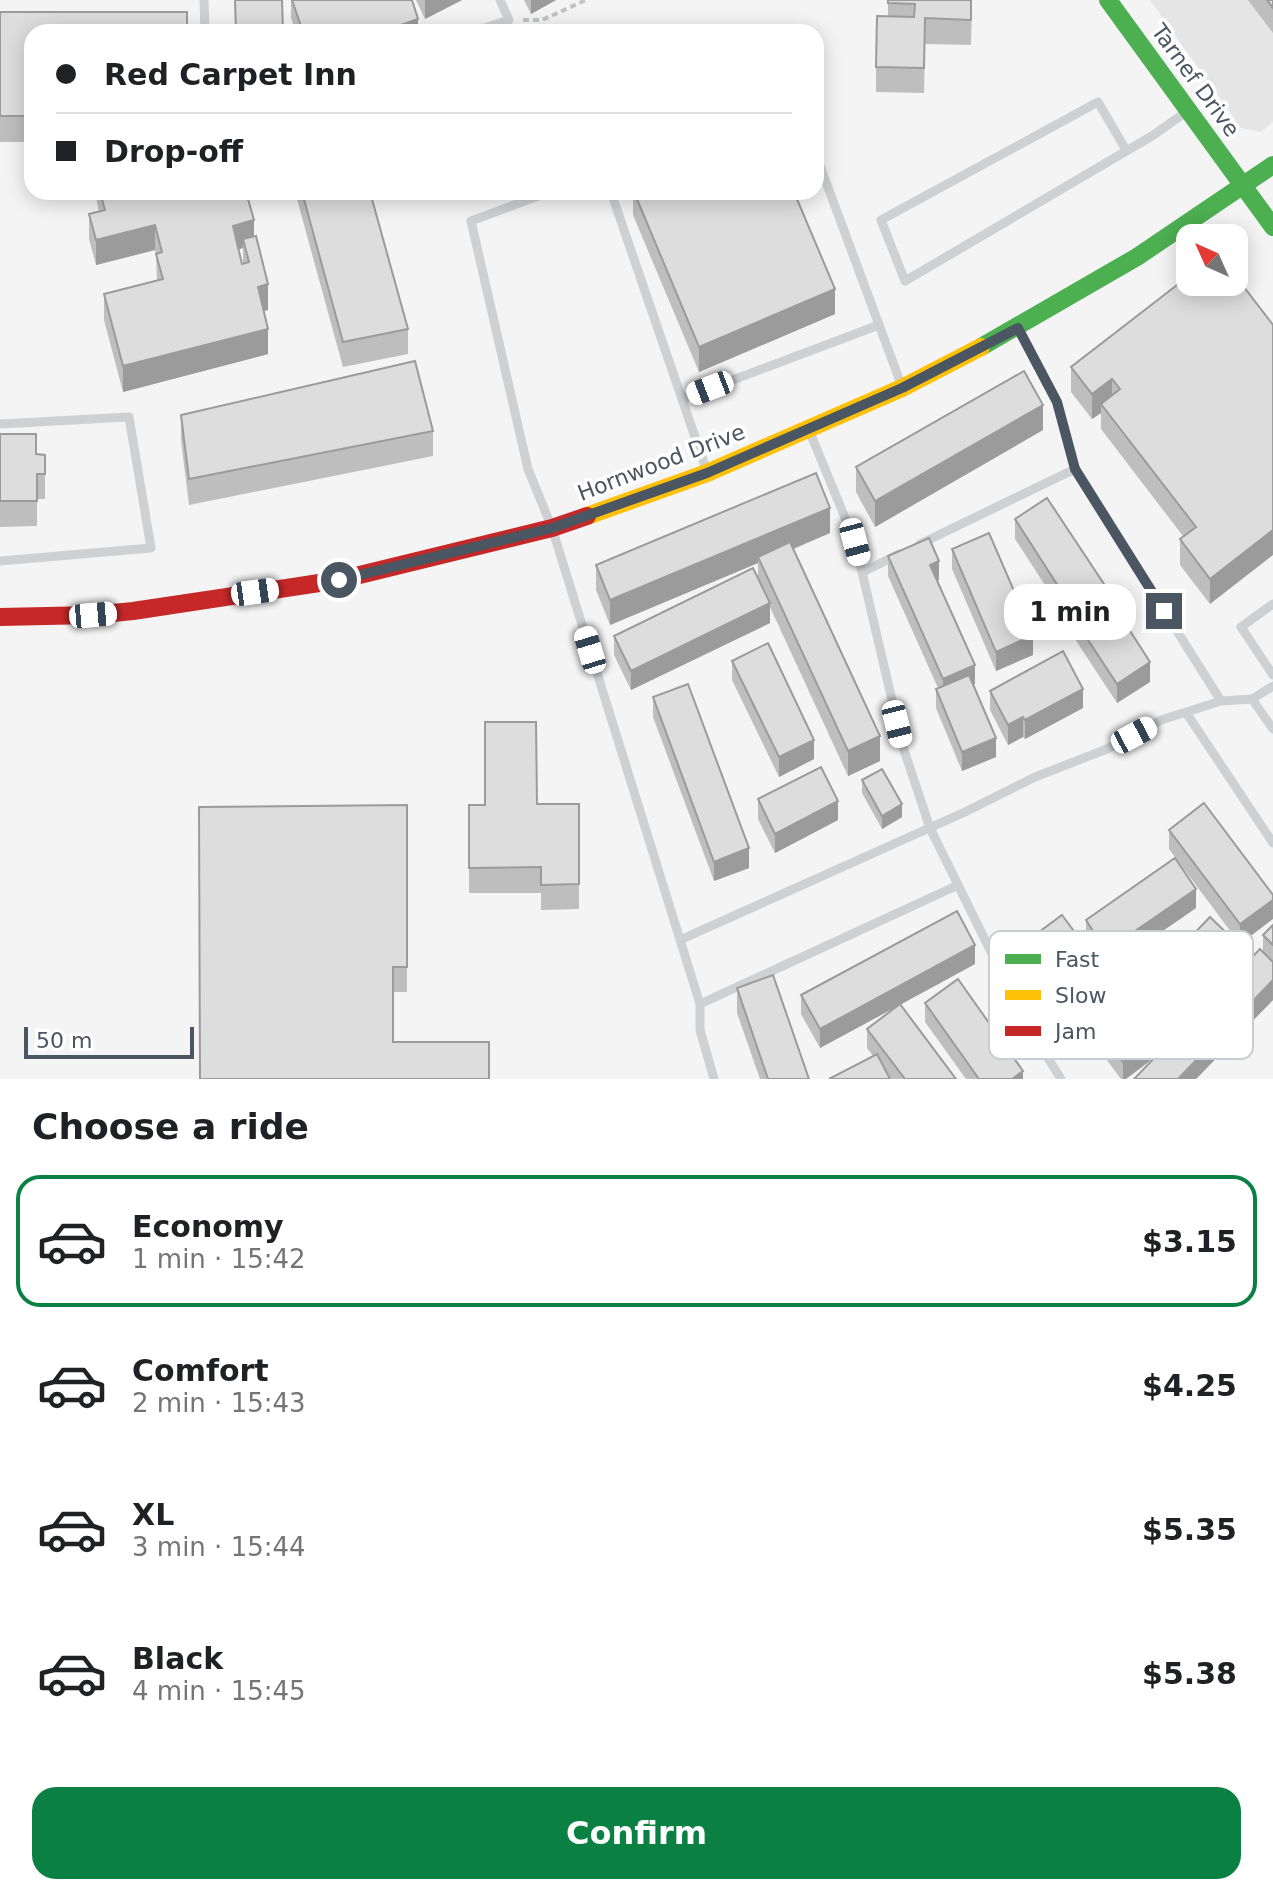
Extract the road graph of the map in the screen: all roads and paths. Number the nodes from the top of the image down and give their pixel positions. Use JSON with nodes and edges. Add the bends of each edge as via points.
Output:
{"nodes":[{"id":1,"x":204,"y":0,"type":"edge"},
{"id":2,"x":500,"y":0,"type":"edge"},
{"id":3,"x":586,"y":0,"type":"edge"},
{"id":4,"x":1108,"y":0,"type":"edge"},
{"id":5,"x":295,"y":16,"type":"edge"},
{"id":6,"x":509,"y":20,"type":"junction"},
{"id":7,"x":205,"y":24,"type":"edge"},
{"id":8,"x":294,"y":24,"type":"edge"},
{"id":9,"x":497,"y":24,"type":"edge"},
{"id":10,"x":1189,"y":110,"type":"junction"},
{"id":11,"x":1126,"y":150,"type":"junction"},
{"id":12,"x":1273,"y":165,"type":"edge"},
{"id":13,"x":824,"y":177,"type":"edge"},
{"id":14,"x":1244,"y":185,"type":"junction"},
{"id":15,"x":527,"y":200,"type":"edge"},
{"id":16,"x":614,"y":200,"type":"edge"},
{"id":17,"x":1273,"y":227,"type":"edge"},
{"id":18,"x":879,"y":325,"type":"junction"},
{"id":19,"x":1018,"y":328,"type":"junction"},
{"id":20,"x":902,"y":388,"type":"junction"},
{"id":21,"x":682,"y":399,"type":"junction"},
{"id":22,"x":0,"y":424,"type":"edge"},
{"id":23,"x":809,"y":430,"type":"junction"},
{"id":24,"x":1075,"y":469,"type":"junction"},
{"id":25,"x":707,"y":473,"type":"junction"},
{"id":26,"x":552,"y":528,"type":"junction"},
{"id":27,"x":0,"y":561,"type":"edge"},
{"id":28,"x":863,"y":572,"type":"junction"},
{"id":29,"x":1273,"y":604,"type":"edge"},
{"id":30,"x":0,"y":617,"type":"edge"},
{"id":31,"x":1273,"y":675,"type":"edge"},
{"id":32,"x":1273,"y":686,"type":"edge"},
{"id":33,"x":1252,"y":699,"type":"junction"},
{"id":34,"x":1221,"y":701,"type":"junction"},
{"id":35,"x":1187,"y":714,"type":"junction"},
{"id":36,"x":1273,"y":729,"type":"edge"},
{"id":37,"x":930,"y":828,"type":"junction"},
{"id":38,"x":1273,"y":843,"type":"edge"},
{"id":39,"x":956,"y":886,"type":"junction"},
{"id":40,"x":680,"y":940,"type":"junction"},
{"id":41,"x":989,"y":951,"type":"edge"},
{"id":42,"x":700,"y":1004,"type":"junction"},
{"id":43,"x":1049,"y":1059,"type":"edge"},
{"id":44,"x":714,"y":1079,"type":"edge"},
{"id":45,"x":1061,"y":1079,"type":"edge"}],
"edges":[{"from":1,"to":7,"type":"lane"},
{"from":2,"to":6,"type":"lane"},
{"from":3,"to":6,"type":"path","via":[[542,20]]},
{"from":4,"to":10,"type":"street","name":"Tarnef Drive"},
{"from":5,"to":8,"type":"path"},
{"from":6,"to":9,"type":"lane"},
{"from":10,"to":11,"type":"lane"},
{"from":10,"to":14,"type":"street","name":"Tarnef Drive"},
{"from":11,"to":11,"type":"lane","via":[[918,273],[905,281],[881,220],[1098,102]]},
{"from":12,"to":14,"type":"street","name":"Hornwood Drive"},
{"from":13,"to":18,"type":"lane"},
{"from":14,"to":17,"type":"street","name":"Tarnef Drive"},
{"from":14,"to":19,"type":"street","name":"Hornwood Drive"},
{"from":15,"to":26,"type":"lane","via":[[471,221],[528,469]]},
{"from":16,"to":21,"type":"lane"},
{"from":18,"to":20,"type":"lane"},
{"from":18,"to":21,"type":"lane"},
{"from":19,"to":20,"type":"street","name":"Hornwood Drive"},
{"from":19,"to":24,"type":"lane","via":[[1057,402]]},
{"from":20,"to":23,"type":"street","name":"Hornwood Drive"},
{"from":21,"to":25,"type":"lane"},
{"from":22,"to":27,"type":"lane","via":[[129,417],[151,548]]},
{"from":23,"to":25,"type":"street","name":"Hornwood Drive"},
{"from":23,"to":28,"type":"lane"},
{"from":24,"to":28,"type":"lane"},
{"from":24,"to":34,"type":"lane"},
{"from":25,"to":26,"type":"street","name":"Hornwood Drive"},
{"from":26,"to":30,"type":"street","name":"Hornwood Drive","via":[[339,580],[133,611]]},
{"from":26,"to":40,"type":"lane"},
{"from":28,"to":37,"type":"lane","via":[[903,747]]},
{"from":29,"to":31,"type":"lane","via":[[1241,627]]},
{"from":32,"to":33,"type":"lane"},
{"from":33,"to":34,"type":"lane"},
{"from":33,"to":36,"type":"lane"},
{"from":34,"to":35,"type":"lane"},
{"from":35,"to":37,"type":"lane","via":[[1161,720]]},
{"from":35,"to":38,"type":"lane"},
{"from":37,"to":39,"type":"lane"},
{"from":37,"to":40,"type":"lane"},
{"from":39,"to":41,"type":"lane"},
{"from":39,"to":42,"type":"lane"},
{"from":40,"to":42,"type":"lane"},
{"from":42,"to":44,"type":"lane","via":[[700,1030]]},
{"from":43,"to":45,"type":"lane"}]}
